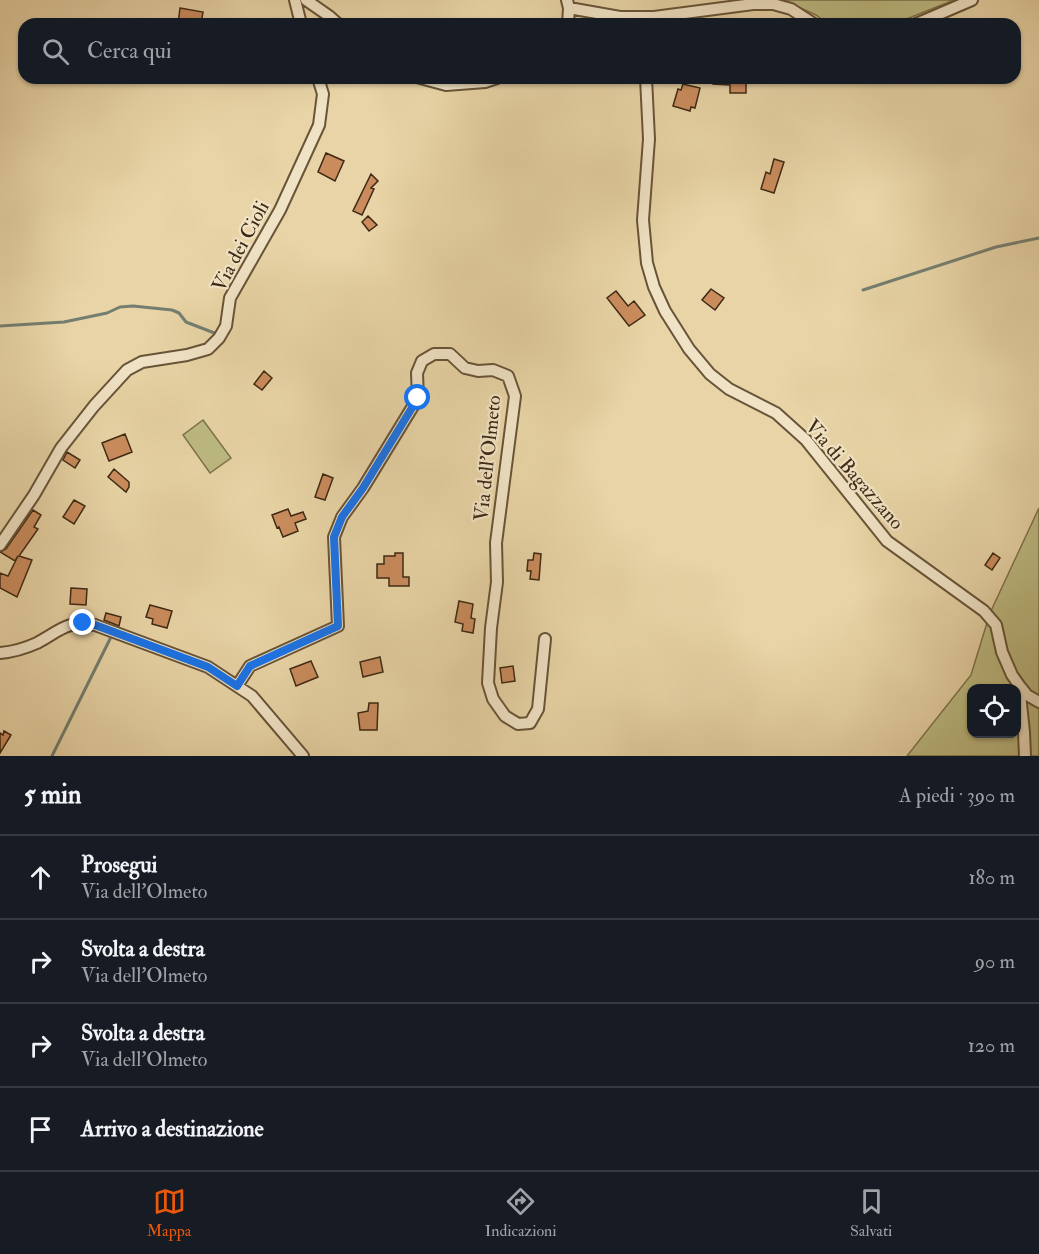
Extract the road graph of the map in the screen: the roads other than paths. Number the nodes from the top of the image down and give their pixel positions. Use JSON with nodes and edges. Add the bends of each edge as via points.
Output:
{"nodes":[{"id":1,"x":295,"y":0,"type":"edge"},
{"id":2,"x":306,"y":0,"type":"edge"},
{"id":3,"x":972,"y":0,"type":"edge"},
{"id":4,"x":568,"y":4,"type":"edge"},
{"id":5,"x":300,"y":18,"type":"edge"},
{"id":6,"x":331,"y":18,"type":"edge"},
{"id":7,"x":620,"y":18,"type":"edge"},
{"id":8,"x":648,"y":18,"type":"edge"},
{"id":9,"x":805,"y":18,"type":"edge"},
{"id":10,"x":930,"y":18,"type":"edge"},
{"id":11,"x":320,"y":84,"type":"edge"},
{"id":12,"x":442,"y":84,"type":"edge"},
{"id":13,"x":459,"y":84,"type":"edge"},
{"id":14,"x":646,"y":84,"type":"edge"},
{"id":15,"x":0,"y":545,"type":"edge"},
{"id":16,"x":545,"y":639,"type":"dead end"},
{"id":17,"x":0,"y":653,"type":"edge"},
{"id":18,"x":1018,"y":684,"type":"edge"},
{"id":19,"x":237,"y":686,"type":"junction"},
{"id":20,"x":1021,"y":688,"type":"edge"},
{"id":21,"x":1039,"y":702,"type":"edge"},
{"id":22,"x":1021,"y":704,"type":"edge"},
{"id":23,"x":303,"y":756,"type":"edge"},
{"id":24,"x":1024,"y":756,"type":"edge"}],
"edges":[{"from":1,"to":5,"type":"street"},
{"from":2,"to":6,"type":"street"},
{"from":3,"to":10,"type":"street"},
{"from":4,"to":7,"type":"street"},
{"from":8,"to":9,"type":"street","via":[[763,3],[791,9]]},
{"from":11,"to":15,"type":"street","name":"Via dei Cioli","via":[[323,94],[317,132],[280,210],[230,298],[226,326],[219,339],[208,349],[142,362],[127,370],[67,441]]},
{"from":12,"to":13,"type":"street"},
{"from":14,"to":18,"type":"street","name":"Via di Bagazzano","via":[[649,139],[643,220],[647,263],[665,311],[710,374],[729,389],[776,413],[806,440],[887,541],[984,612],[996,625],[1002,652]]},
{"from":16,"to":19,"type":"street","name":"Via dell'Olmeto","via":[[538,709],[530,723],[518,724],[505,716],[488,683],[497,582],[496,543],[515,396],[508,376],[494,370],[465,368],[450,354],[434,354],[422,362],[417,374],[418,398],[342,517],[334,537],[338,626],[250,666]]},
{"from":17,"to":19,"type":"street","via":[[36,644],[67,626],[83,623],[208,667]]},
{"from":19,"to":23,"type":"street","via":[[260,703]]},
{"from":20,"to":21,"type":"street"},
{"from":22,"to":24,"type":"street","name":"Via di Bagazzano"}]}
